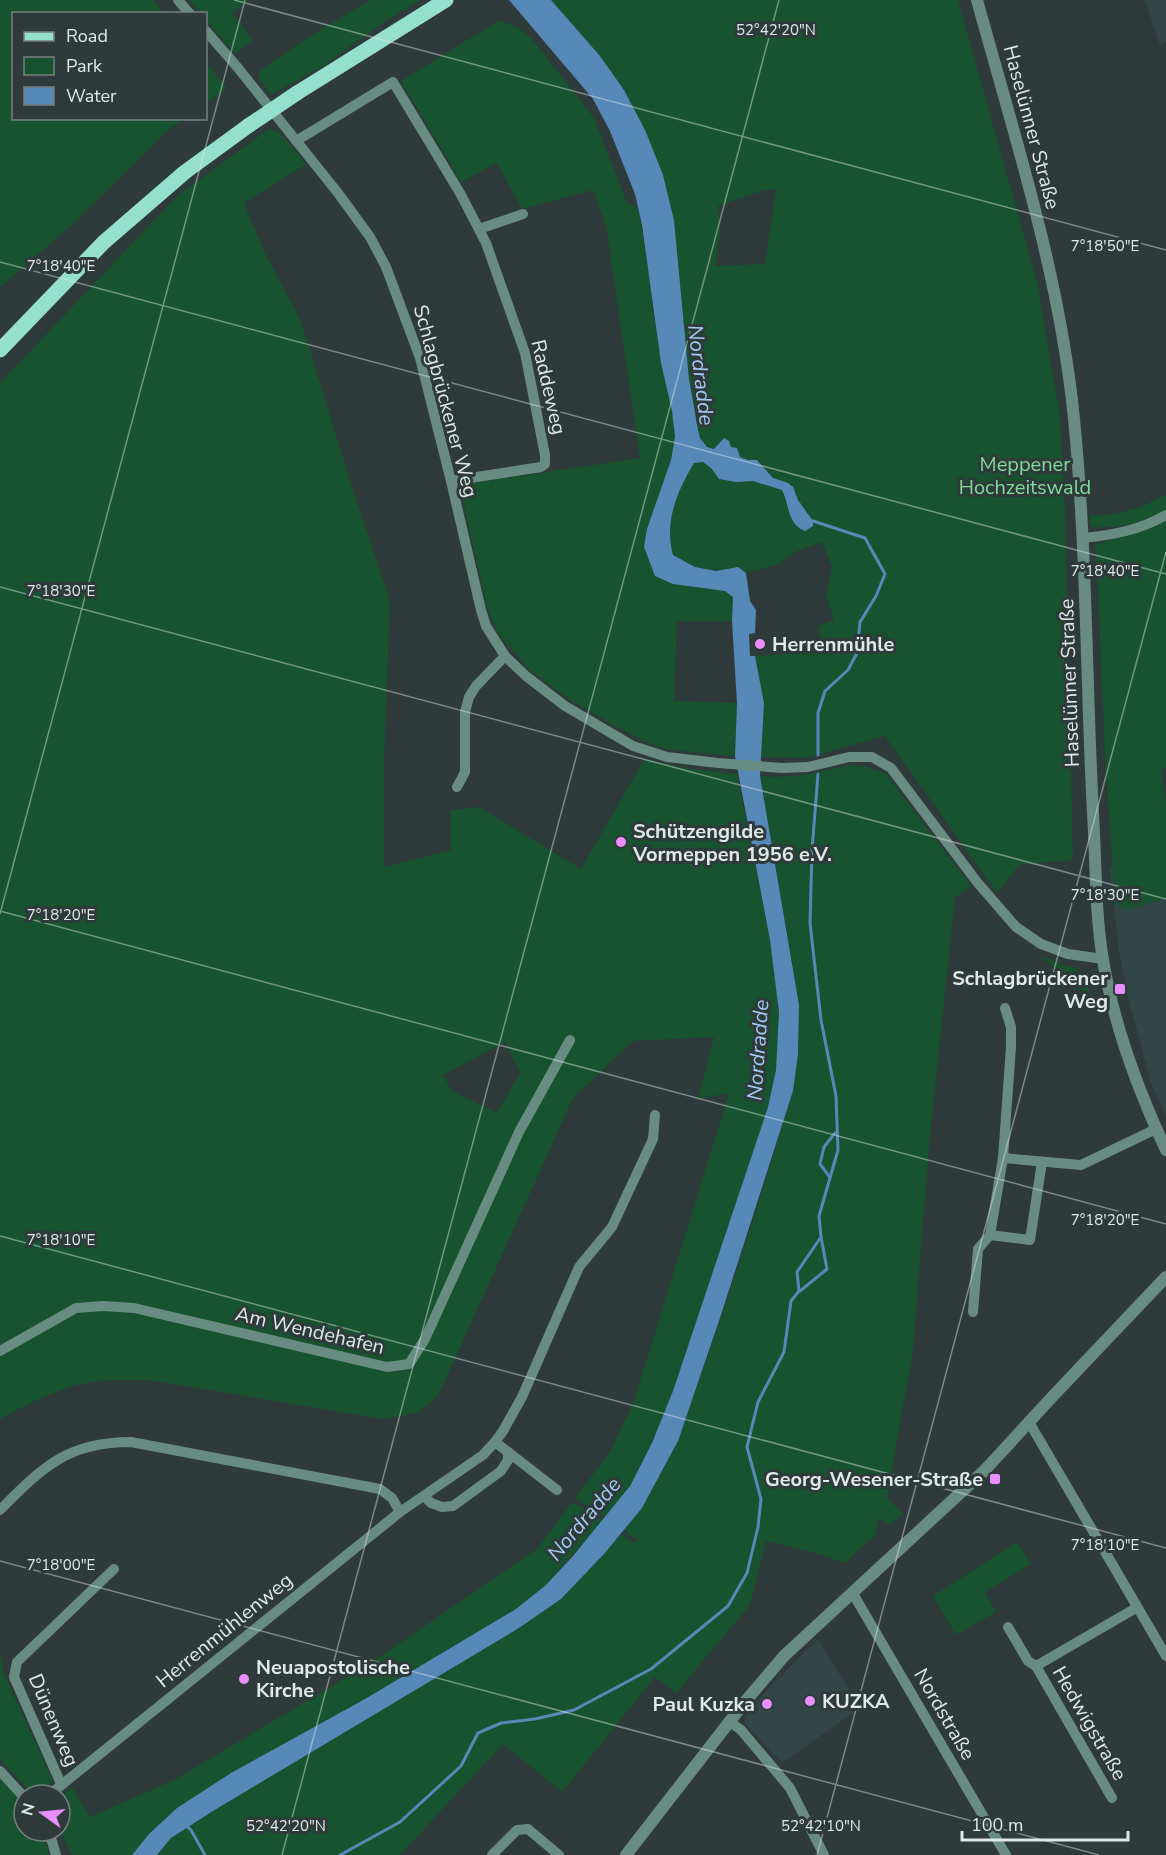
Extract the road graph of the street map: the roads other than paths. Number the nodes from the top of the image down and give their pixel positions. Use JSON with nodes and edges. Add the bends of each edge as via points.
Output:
{"nodes":[{"id":1,"x":178,"y":0,"type":"edge"},
{"id":2,"x":446,"y":0,"type":"edge"},
{"id":3,"x":977,"y":0,"type":"edge"},
{"id":4,"x":188,"y":12,"type":"edge"},
{"id":5,"x":207,"y":32,"type":"edge"},
{"id":6,"x":296,"y":141,"type":"junction"},
{"id":7,"x":523,"y":214,"type":"dead end"},
{"id":8,"x":478,"y":229,"type":"junction"},
{"id":9,"x":0,"y":350,"type":"edge"},
{"id":10,"x":451,"y":481,"type":"junction"},
{"id":11,"x":1166,"y":515,"type":"edge"},
{"id":12,"x":1083,"y":538,"type":"junction"},
{"id":13,"x":505,"y":656,"type":"junction"},
{"id":14,"x":457,"y":788,"type":"dead end"},
{"id":15,"x":1103,"y":959,"type":"junction"},
{"id":16,"x":1005,"y":1008,"type":"dead end"},
{"id":17,"x":570,"y":1040,"type":"dead end"},
{"id":18,"x":655,"y":1115,"type":"dead end"},
{"id":19,"x":1156,"y":1129,"type":"junction"},
{"id":20,"x":1166,"y":1149,"type":"edge"},
{"id":21,"x":1003,"y":1158,"type":"junction"},
{"id":22,"x":1042,"y":1162,"type":"junction"},
{"id":23,"x":990,"y":1235,"type":"junction"},
{"id":24,"x":1166,"y":1277,"type":"edge"},
{"id":25,"x":973,"y":1312,"type":"dead end"},
{"id":26,"x":0,"y":1351,"type":"edge"},
{"id":27,"x":1029,"y":1422,"type":"junction"},
{"id":28,"x":495,"y":1442,"type":"junction"},
{"id":29,"x":508,"y":1452,"type":"junction"},
{"id":30,"x":557,"y":1490,"type":"dead end"},
{"id":31,"x":424,"y":1496,"type":"junction"},
{"id":32,"x":0,"y":1510,"type":"edge"},
{"id":33,"x":400,"y":1512,"type":"junction"},
{"id":34,"x":114,"y":1569,"type":"dead end"},
{"id":35,"x":852,"y":1592,"type":"junction"},
{"id":36,"x":1136,"y":1608,"type":"junction"},
{"id":37,"x":1008,"y":1627,"type":"dead end"},
{"id":38,"x":1166,"y":1656,"type":"edge"},
{"id":39,"x":1036,"y":1666,"type":"junction"},
{"id":40,"x":729,"y":1721,"type":"junction"},
{"id":41,"x":0,"y":1771,"type":"edge"},
{"id":42,"x":61,"y":1783,"type":"edge"},
{"id":43,"x":62,"y":1783,"type":"edge"},
{"id":44,"x":12,"y":1784,"type":"edge"},
{"id":45,"x":1112,"y":1798,"type":"dead end"},
{"id":46,"x":492,"y":1855,"type":"edge"},
{"id":47,"x":559,"y":1855,"type":"edge"},
{"id":48,"x":626,"y":1855,"type":"edge"},
{"id":49,"x":824,"y":1855,"type":"edge"},
{"id":50,"x":1006,"y":1855,"type":"edge"}],
"edges":[{"from":1,"to":4,"type":"street"},
{"from":2,"to":9,"type":"main road","bridge":true,"via":[[297,93],[184,172],[104,242]]},
{"from":3,"to":12,"type":"street","name":"Haselünner Straße","via":[[1049,267],[1074,416]]},
{"from":5,"to":6,"type":"street","name":"Schlagbrückener Weg"},
{"from":6,"to":8,"type":"street","name":"Raddeweg","via":[[393,82]]},
{"from":6,"to":10,"type":"street","name":"Schlagbrückener Weg","via":[[354,215],[386,267],[420,358]]},
{"from":7,"to":8,"type":"street"},
{"from":8,"to":10,"type":"street","name":"Raddeweg","via":[[525,353],[545,464]]},
{"from":10,"to":13,"type":"street","name":"Schlagbrückener Weg","via":[[481,610]]},
{"from":11,"to":12,"type":"street","via":[[1148,525]]},
{"from":12,"to":15,"type":"street","name":"Haselünner Straße","via":[[1091,770]]},
{"from":13,"to":14,"type":"street","via":[[469,697],[465,712],[465,772]]},
{"from":13,"to":15,"type":"street","name":"Schlagbrückener Weg","via":[[565,706],[633,746],[667,757],[782,768],[808,767],[849,757],[872,758],[891,768],[977,882],[1017,927],[1041,945]]},
{"from":15,"to":19,"type":"street","name":"Haselünner Straße","via":[[1134,1076]]},
{"from":16,"to":21,"type":"street","via":[[1011,1027],[1011,1047]]},
{"from":17,"to":26,"type":"street","name":"Am Wendehafen","via":[[519,1132],[425,1340],[409,1364],[387,1367],[134,1308],[103,1306],[76,1308]]},
{"from":18,"to":28,"type":"street","name":"Herrenmühlenweg","via":[[653,1139],[612,1227],[579,1267],[522,1397]]},
{"from":19,"to":20,"type":"street","name":"Haselünner Straße"},
{"from":19,"to":22,"type":"street","via":[[1082,1165]]},
{"from":21,"to":22,"type":"street"},
{"from":21,"to":23,"type":"street"},
{"from":22,"to":23,"type":"street","via":[[1029,1240]]},
{"from":23,"to":25,"type":"street","via":[[978,1249]]},
{"from":24,"to":27,"type":"street"},
{"from":27,"to":35,"type":"street","via":[[942,1512]]},
{"from":27,"to":36,"type":"street"},
{"from":28,"to":29,"type":"street"},
{"from":28,"to":31,"type":"street","name":"Herrenmühlenweg","via":[[483,1455]]},
{"from":29,"to":30,"type":"street"},
{"from":29,"to":31,"type":"street","via":[[501,1471],[453,1506],[442,1507]]},
{"from":31,"to":33,"type":"street","name":"Herrenmühlenweg"},
{"from":32,"to":33,"type":"street","via":[[35,1475],[63,1455],[105,1442],[131,1442],[380,1489],[392,1498]]},
{"from":33,"to":43,"type":"street","name":"Herrenmühlenweg"},
{"from":34,"to":42,"type":"street","name":"Dünenweg","via":[[17,1662],[14,1670]]},
{"from":35,"to":40,"type":"street","via":[[784,1656]]},
{"from":35,"to":50,"type":"street","name":"Nordstraße"},
{"from":36,"to":38,"type":"street"},
{"from":36,"to":39,"type":"street","name":"Hedwigstraße"},
{"from":37,"to":39,"type":"street","name":"Hedwigstraße","via":[[1028,1661]]},
{"from":39,"to":45,"type":"street","name":"Hedwigstraße"},
{"from":40,"to":48,"type":"street"},
{"from":40,"to":49,"type":"street","via":[[790,1788]]},
{"from":41,"to":44,"type":"street"},
{"from":46,"to":47,"type":"street","via":[[517,1830],[528,1829]]}]}
